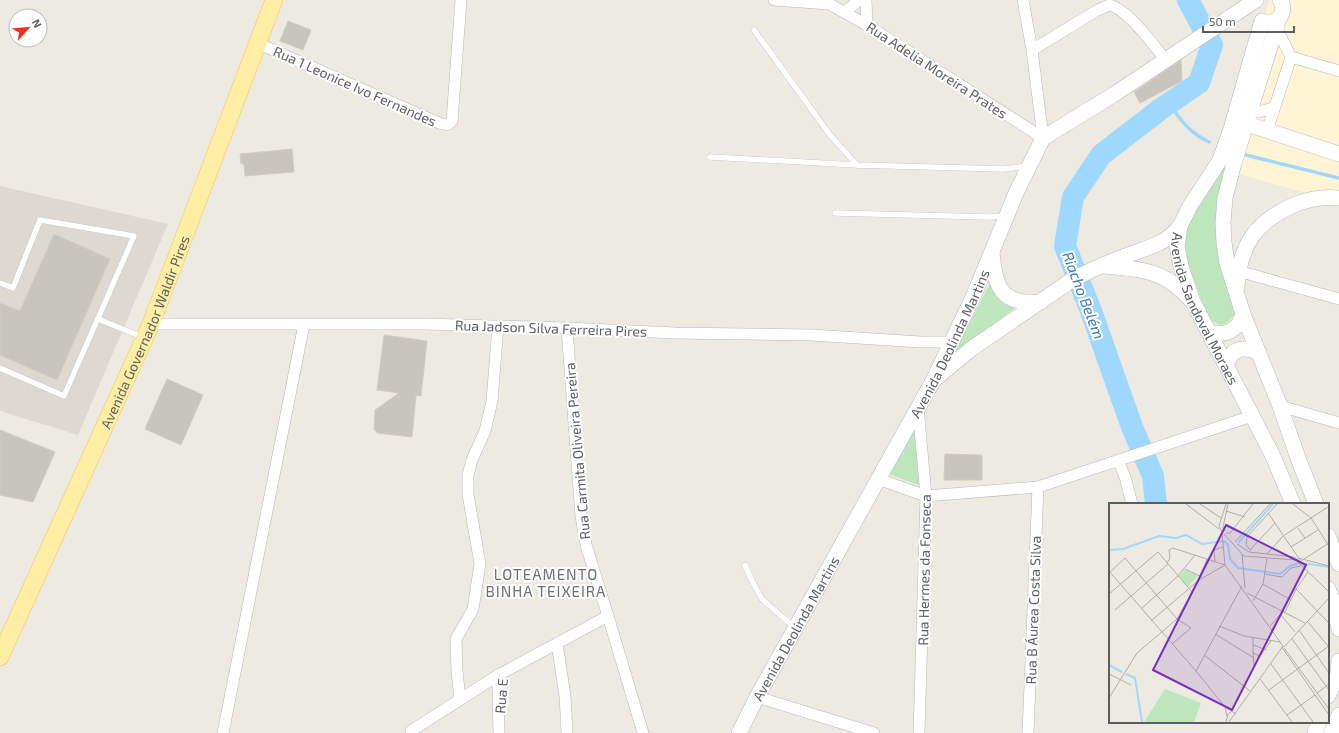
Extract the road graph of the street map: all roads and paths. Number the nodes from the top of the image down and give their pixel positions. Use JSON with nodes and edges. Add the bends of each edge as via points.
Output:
{"nodes":[{"id":1,"x":274,"y":0,"type":"edge"},
{"id":2,"x":461,"y":0,"type":"edge"},
{"id":3,"x":774,"y":0,"type":"edge"},
{"id":4,"x":859,"y":0,"type":"edge"},
{"id":5,"x":866,"y":0,"type":"edge"},
{"id":6,"x":871,"y":0,"type":"edge"},
{"id":7,"x":1023,"y":0,"type":"edge"},
{"id":8,"x":1257,"y":0,"type":"edge"},
{"id":9,"x":826,"y":2,"type":"edge"},
{"id":10,"x":1281,"y":11,"type":"edge"},
{"id":11,"x":845,"y":12,"type":"junction"},
{"id":12,"x":1260,"y":19,"type":"junction"},
{"id":13,"x":1226,"y":20,"type":"junction"},
{"id":14,"x":867,"y":24,"type":"junction"},
{"id":15,"x":754,"y":30,"type":"dead end"},
{"id":16,"x":257,"y":43,"type":"junction"},
{"id":17,"x":1032,"y":50,"type":"junction"},
{"id":18,"x":1291,"y":57,"type":"junction"},
{"id":19,"x":1166,"y":60,"type":"junction"},
{"id":20,"x":1339,"y":71,"type":"edge"},
{"id":21,"x":1273,"y":108,"type":"junction"},
{"id":22,"x":1243,"y":124,"type":"junction"},
{"id":23,"x":1267,"y":130,"type":"junction"},
{"id":24,"x":1043,"y":138,"type":"junction"},
{"id":25,"x":1339,"y":154,"type":"edge"},
{"id":26,"x":710,"y":157,"type":"dead end"},
{"id":27,"x":1227,"y":162,"type":"junction"},
{"id":28,"x":857,"y":165,"type":"junction"},
{"id":29,"x":1028,"y":166,"type":"junction"},
{"id":30,"x":1339,"y":198,"type":"edge"},
{"id":31,"x":834,"y":213,"type":"dead end"},
{"id":32,"x":1006,"y":216,"type":"junction"},
{"id":33,"x":1180,"y":226,"type":"junction"},
{"id":34,"x":992,"y":250,"type":"junction"},
{"id":35,"x":1101,"y":265,"type":"junction"},
{"id":36,"x":1238,"y":271,"type":"junction"},
{"id":37,"x":0,"y":283,"type":"edge"},
{"id":38,"x":1236,"y":293,"type":"junction"},
{"id":39,"x":1339,"y":299,"type":"edge"},
{"id":40,"x":1041,"y":302,"type":"junction"},
{"id":41,"x":1193,"y":302,"type":"junction"},
{"id":42,"x":1243,"y":314,"type":"junction"},
{"id":43,"x":98,"y":319,"type":"junction"},
{"id":44,"x":304,"y":324,"type":"junction"},
{"id":45,"x":498,"y":326,"type":"junction"},
{"id":46,"x":567,"y":328,"type":"junction"},
{"id":47,"x":148,"y":331,"type":"junction"},
{"id":48,"x":1208,"y":331,"type":"junction"},
{"id":49,"x":951,"y":342,"type":"junction"},
{"id":50,"x":1259,"y":353,"type":"junction"},
{"id":51,"x":1226,"y":366,"type":"junction"},
{"id":52,"x":0,"y":368,"type":"edge"},
{"id":53,"x":933,"y":381,"type":"junction"},
{"id":54,"x":1280,"y":406,"type":"junction"},
{"id":55,"x":918,"y":407,"type":"junction"},
{"id":56,"x":1252,"y":416,"type":"junction"},
{"id":57,"x":1339,"y":423,"type":"edge"},
{"id":58,"x":1118,"y":460,"type":"junction"},
{"id":59,"x":878,"y":479,"type":"junction"},
{"id":60,"x":1038,"y":487,"type":"junction"},
{"id":61,"x":926,"y":496,"type":"junction"},
{"id":62,"x":1132,"y":503,"type":"edge"},
{"id":63,"x":1293,"y":503,"type":"edge"},
{"id":64,"x":1316,"y":503,"type":"edge"},
{"id":65,"x":1329,"y":539,"type":"edge"},
{"id":66,"x":1339,"y":564,"type":"edge"},
{"id":67,"x":745,"y":565,"type":"dead end"},
{"id":68,"x":1329,"y":591,"type":"edge"},
{"id":69,"x":608,"y":616,"type":"junction"},
{"id":70,"x":795,"y":628,"type":"junction"},
{"id":71,"x":1339,"y":628,"type":"edge"},
{"id":72,"x":557,"y":643,"type":"junction"},
{"id":73,"x":0,"y":657,"type":"edge"},
{"id":74,"x":1338,"y":667,"type":"edge"},
{"id":75,"x":500,"y":674,"type":"junction"},
{"id":76,"x":1329,"y":693,"type":"edge"},
{"id":77,"x":757,"y":697,"type":"junction"},
{"id":78,"x":460,"y":699,"type":"junction"},
{"id":79,"x":1339,"y":715,"type":"edge"},
{"id":80,"x":1319,"y":723,"type":"edge"},
{"id":81,"x":411,"y":731,"type":"dead end"},
{"id":82,"x":223,"y":733,"type":"edge"},
{"id":83,"x":499,"y":733,"type":"edge"},
{"id":84,"x":567,"y":733,"type":"edge"},
{"id":85,"x":643,"y":733,"type":"edge"},
{"id":86,"x":739,"y":733,"type":"edge"},
{"id":87,"x":874,"y":733,"type":"edge"},
{"id":88,"x":919,"y":733,"type":"edge"},
{"id":89,"x":1028,"y":733,"type":"edge"},
{"id":90,"x":1315,"y":733,"type":"edge"},
{"id":91,"x":1331,"y":733,"type":"edge"}],
"edges":[{"from":1,"to":16,"type":"main road","name":"Avenida Governador Waldir Pires"},
{"from":2,"to":16,"type":"street","name":"Rua 1 Leonice Ivo Fernandes","via":[[452,121],[445,125]]},
{"from":3,"to":9,"type":"street"},
{"from":4,"to":11,"type":"street"},
{"from":5,"to":6,"type":"street"},
{"from":5,"to":14,"type":"street"},
{"from":7,"to":17,"type":"street"},
{"from":8,"to":12,"type":"main road","name":"Avenida Sandoval Moraes","via":[[1255,8]]},
{"from":8,"to":13,"type":"main road"},
{"from":9,"to":11,"type":"street","name":"Rua Adelia Moreira Prates"},
{"from":10,"to":12,"type":"main road","via":[[1270,22]]},
{"from":10,"to":18,"type":"street"},
{"from":10,"to":22,"type":"main road","name":"Avenida Sandoval Moraes"},
{"from":11,"to":14,"type":"street","name":"Rua Adelia Moreira Prates"},
{"from":12,"to":13,"type":"main road"},
{"from":12,"to":22,"type":"main road","name":"Avenida Sandoval Moraes"},
{"from":13,"to":19,"type":"main road"},
{"from":14,"to":24,"type":"street","name":"Rua Adelia Moreira Prates"},
{"from":15,"to":28,"type":"lane","via":[[830,135]]},
{"from":16,"to":47,"type":"main road","name":"Avenida Governador Waldir Pires"},
{"from":17,"to":19,"type":"street","via":[[1109,5],[1122,11]]},
{"from":17,"to":24,"type":"street"},
{"from":18,"to":20,"type":"street"},
{"from":18,"to":21,"type":"street"},
{"from":19,"to":24,"type":"main road"},
{"from":21,"to":22,"type":"street","via":[[1259,112]]},
{"from":21,"to":23,"type":"street"},
{"from":22,"to":23,"type":"main road"},
{"from":22,"to":27,"type":"main road","name":"Avenida Sandoval Moraes"},
{"from":23,"to":25,"type":"main road"},
{"from":24,"to":29,"type":"main road","name":"Avenida Deolinda Martins"},
{"from":26,"to":28,"type":"lane"},
{"from":27,"to":33,"type":"main road","name":"Avenida Sandoval Moraes","via":[[1190,206]]},
{"from":27,"to":38,"type":"main road","name":"Avenida Sandoval Moraes","via":[[1224,242]]},
{"from":28,"to":29,"type":"lane","via":[[1003,169]]},
{"from":29,"to":32,"type":"main road","name":"Avenida Deolinda Martins"},
{"from":30,"to":36,"type":"main road","via":[[1307,200],[1275,214],[1250,240]]},
{"from":31,"to":32,"type":"lane"},
{"from":32,"to":34,"type":"main road","name":"Avenida Deolinda Martins"},
{"from":33,"to":35,"type":"main road","via":[[1162,243]]},
{"from":33,"to":41,"type":"main road","name":"Avenida Sandoval Moraes","via":[[1178,256]]},
{"from":34,"to":40,"type":"main road","via":[[995,277],[1009,298],[1018,302]]},
{"from":34,"to":49,"type":"main road","name":"Avenida Deolinda Martins"},
{"from":35,"to":40,"type":"main road","via":[[1085,272]]},
{"from":35,"to":41,"type":"main road","via":[[1156,274],[1172,283]]},
{"from":36,"to":38,"type":"main road"},
{"from":36,"to":39,"type":"street"},
{"from":37,"to":43,"type":"lane","via":[[13,288],[40,220],[134,236]]},
{"from":38,"to":42,"type":"main road","name":"Avenida Sandoval Moraes"},
{"from":40,"to":53,"type":"main road","via":[[971,349]]},
{"from":41,"to":48,"type":"main road","name":"Avenida Sandoval Moraes"},
{"from":42,"to":48,"type":"main road","via":[[1230,332],[1220,334]]},
{"from":42,"to":50,"type":"main road","name":"Avenida Sandoval Moraes"},
{"from":43,"to":47,"type":"lane"},
{"from":43,"to":52,"type":"lane","via":[[64,396]]},
{"from":44,"to":45,"type":"street","name":"Rua Jadson Silva Ferreira Pires"},
{"from":44,"to":47,"type":"street","name":"Rua Jadson Silva Ferreira Pires"},
{"from":44,"to":82,"type":"street"},
{"from":45,"to":46,"type":"street","name":"Rua Jadson Silva Ferreira Pires"},
{"from":45,"to":78,"type":"street","via":[[492,401],[468,475],[468,494],[480,564],[473,609],[456,639]]},
{"from":46,"to":49,"type":"street","name":"Rua Jadson Silva Ferreira Pires"},
{"from":46,"to":69,"type":"street","name":"Rua Carmita Oliveira Pereira","via":[[581,516],[586,545]]},
{"from":47,"to":73,"type":"main road","name":"Avenida Governador Waldir Pires"},
{"from":48,"to":51,"type":"main road","name":"Avenida Sandoval Moraes"},
{"from":49,"to":53,"type":"main road","name":"Avenida Deolinda Martins"},
{"from":50,"to":51,"type":"main road","via":[[1251,349],[1234,352]]},
{"from":50,"to":54,"type":"main road","name":"Avenida Sandoval Moraes"},
{"from":51,"to":56,"type":"main road","name":"Avenida Sandoval Moraes"},
{"from":53,"to":55,"type":"main road","name":"Avenida Deolinda Martins"},
{"from":54,"to":57,"type":"street"},
{"from":54,"to":64,"type":"main road","name":"Avenida Sandoval Moraes"},
{"from":55,"to":59,"type":"main road","name":"Avenida Deolinda Martins"},
{"from":55,"to":61,"type":"street","name":"Rua Hermes da Fonseca"},
{"from":56,"to":58,"type":"street"},
{"from":56,"to":63,"type":"main road","name":"Avenida Sandoval Moraes","via":[[1272,454]]},
{"from":58,"to":60,"type":"street"},
{"from":58,"to":62,"type":"street"},
{"from":59,"to":61,"type":"street"},
{"from":59,"to":70,"type":"main road","name":"Avenida Deolinda Martins"},
{"from":60,"to":61,"type":"street"},
{"from":60,"to":89,"type":"street","name":"Rua B Áurea Costa Silva"},
{"from":61,"to":88,"type":"street","name":"Rua Hermes da Fonseca"},
{"from":65,"to":66,"type":"main road"},
{"from":67,"to":70,"type":"lane","via":[[762,599]]},
{"from":68,"to":71,"type":"main road"},
{"from":69,"to":72,"type":"street","name":"Rua E"},
{"from":69,"to":85,"type":"street","name":"Rua Carmita Oliveira Pereira"},
{"from":70,"to":77,"type":"main road","name":"Avenida Deolinda Martins"},
{"from":72,"to":75,"type":"street","name":"Rua E"},
{"from":72,"to":84,"type":"street","via":[[565,696]]},
{"from":74,"to":76,"type":"main road"},
{"from":75,"to":78,"type":"street"},
{"from":75,"to":83,"type":"street","name":"Rua E"},
{"from":77,"to":86,"type":"main road","name":"Avenida Deolinda Martins"},
{"from":77,"to":87,"type":"street"},
{"from":78,"to":81,"type":"street"},
{"from":79,"to":91,"type":"main road"},
{"from":80,"to":90,"type":"main road"}]}
